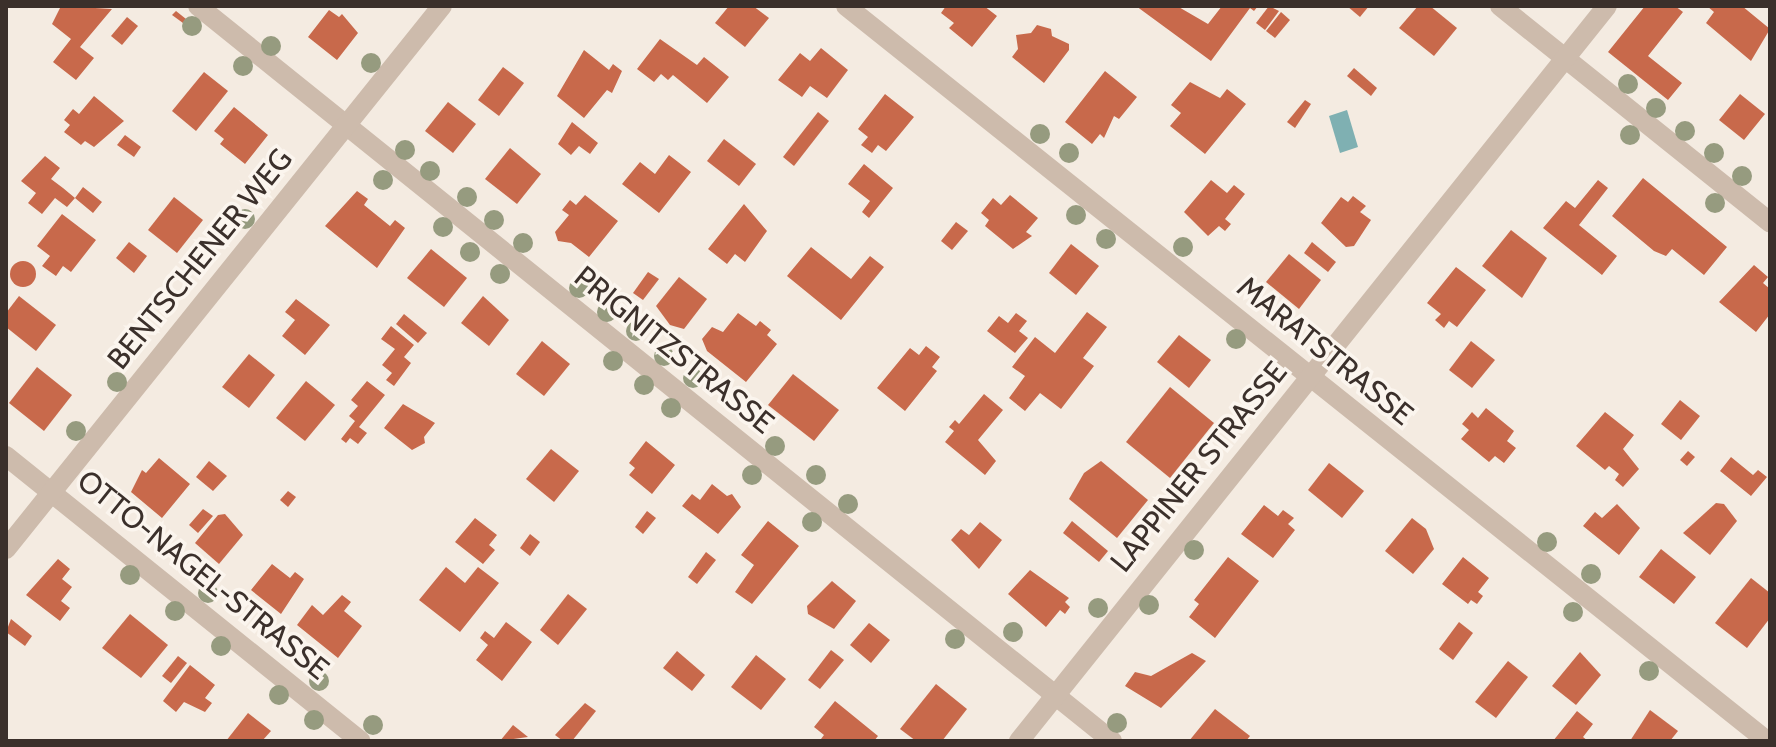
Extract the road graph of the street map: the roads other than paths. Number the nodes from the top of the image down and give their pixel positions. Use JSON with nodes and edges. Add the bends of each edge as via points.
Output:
{"nodes":[{"id":1,"x":198,"y":6,"type":"edge"},
{"id":2,"x":442,"y":6,"type":"edge"},
{"id":3,"x":846,"y":6,"type":"edge"},
{"id":4,"x":1500,"y":6,"type":"edge"},
{"id":5,"x":1607,"y":6,"type":"edge"},
{"id":6,"x":1565,"y":58,"type":"junction"},
{"id":7,"x":346,"y":125,"type":"junction"},
{"id":8,"x":1770,"y":222,"type":"edge"},
{"id":9,"x":1309,"y":377,"type":"junction"},
{"id":10,"x":6,"y":456,"type":"edge"},
{"id":11,"x":52,"y":492,"type":"junction"},
{"id":12,"x":6,"y":549,"type":"edge"},
{"id":13,"x":1055,"y":695,"type":"junction"},
{"id":14,"x":361,"y":741,"type":"edge"},
{"id":15,"x":1019,"y":741,"type":"edge"},
{"id":16,"x":1112,"y":741,"type":"edge"},
{"id":17,"x":1767,"y":741,"type":"edge"}],
"edges":[{"from":1,"to":7,"type":"street","name":"PRIGNITZSTRASSE"},
{"from":2,"to":7,"type":"street","name":"BENTSCHENER WEG"},
{"from":3,"to":9,"type":"street","name":"MARATSTRASSE"},
{"from":4,"to":6,"type":"street"},
{"from":5,"to":6,"type":"street","name":"LAPPINER STRASSE"},
{"from":6,"to":8,"type":"street"},
{"from":6,"to":9,"type":"street","name":"LAPPINER STRASSE"},
{"from":7,"to":11,"type":"street","name":"BENTSCHENER WEG"},
{"from":7,"to":13,"type":"street","name":"PRIGNITZSTRASSE"},
{"from":9,"to":13,"type":"street","name":"LAPPINER STRASSE"},
{"from":9,"to":17,"type":"street","name":"MARATSTRASSE"},
{"from":10,"to":11,"type":"street","name":"OTTO-NAGEL-STRASSE"},
{"from":11,"to":12,"type":"street","name":"BENTSCHENER WEG"},
{"from":11,"to":14,"type":"street","name":"OTTO-NAGEL-STRASSE"},
{"from":13,"to":15,"type":"street","name":"LAPPINER STRASSE"},
{"from":13,"to":16,"type":"street","name":"PRIGNITZSTRASSE"}]}
